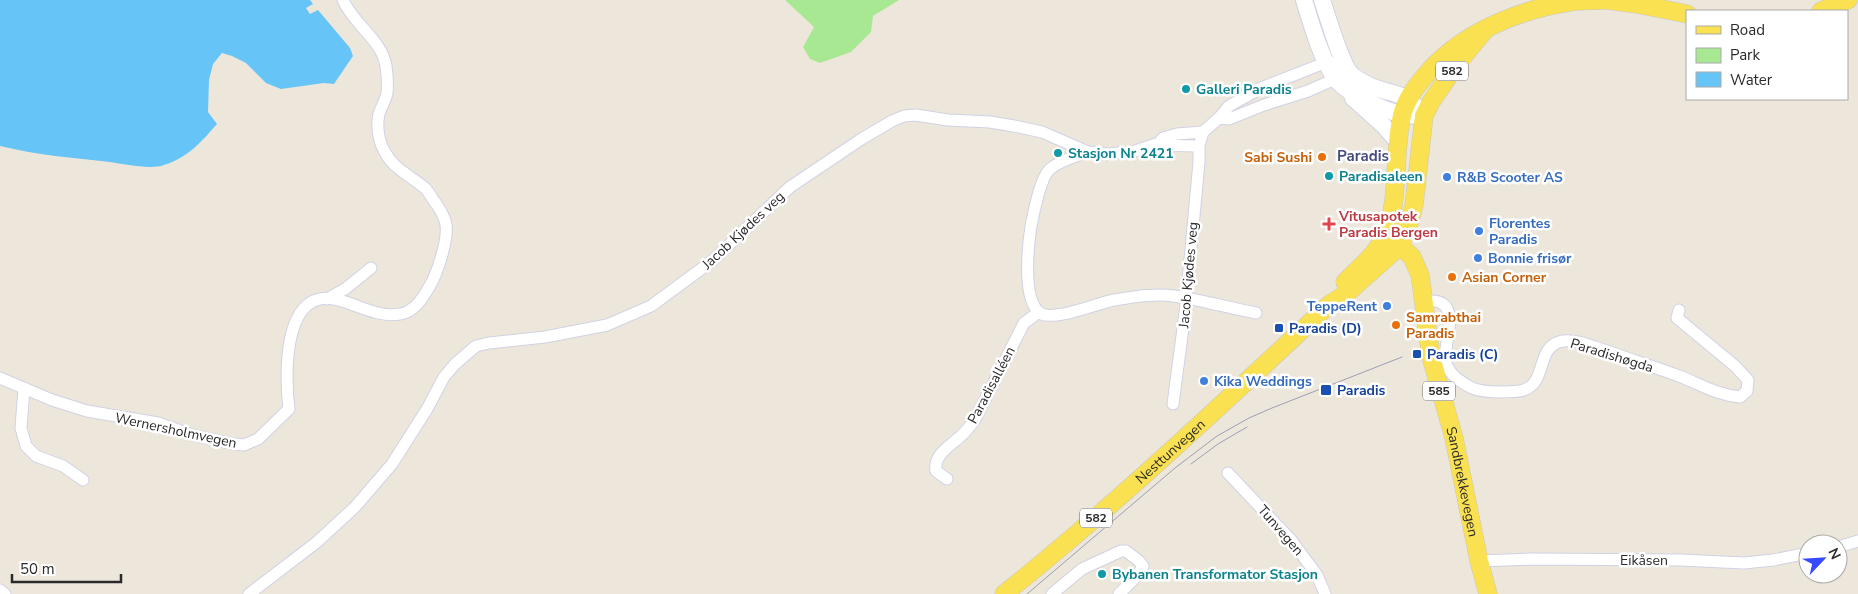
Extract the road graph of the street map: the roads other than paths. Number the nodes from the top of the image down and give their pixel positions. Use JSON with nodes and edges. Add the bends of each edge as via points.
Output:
{"nodes":[{"id":1,"x":343,"y":0,"type":"edge"},
{"id":2,"x":1304,"y":0,"type":"edge"},
{"id":3,"x":1322,"y":0,"type":"edge"},
{"id":4,"x":1606,"y":0,"type":"edge"},
{"id":5,"x":1848,"y":0,"type":"edge"},
{"id":6,"x":1823,"y":10,"type":"edge"},
{"id":7,"x":1686,"y":14,"type":"edge"},
{"id":8,"x":1485,"y":30,"type":"junction"},
{"id":9,"x":1327,"y":62,"type":"junction"},
{"id":10,"x":1345,"y":64,"type":"junction"},
{"id":11,"x":1340,"y":84,"type":"junction"},
{"id":12,"x":1408,"y":101,"type":"junction"},
{"id":13,"x":1424,"y":116,"type":"junction"},
{"id":14,"x":1219,"y":118,"type":"junction"},
{"id":15,"x":1203,"y":132,"type":"junction"},
{"id":16,"x":1398,"y":142,"type":"junction"},
{"id":17,"x":1159,"y":143,"type":"junction"},
{"id":18,"x":1199,"y":146,"type":"junction"},
{"id":19,"x":1088,"y":152,"type":"junction"},
{"id":20,"x":1384,"y":237,"type":"junction"},
{"id":21,"x":1400,"y":246,"type":"junction"},
{"id":22,"x":371,"y":268,"type":"dead end"},
{"id":23,"x":1186,"y":298,"type":"junction"},
{"id":24,"x":327,"y":299,"type":"junction"},
{"id":25,"x":1425,"y":301,"type":"junction"},
{"id":26,"x":1330,"y":304,"type":"junction"},
{"id":27,"x":1680,"y":310,"type":"dead end"},
{"id":28,"x":1039,"y":312,"type":"junction"},
{"id":29,"x":1256,"y":313,"type":"dead end"},
{"id":30,"x":0,"y":378,"type":"edge"},
{"id":31,"x":24,"y":388,"type":"junction"},
{"id":32,"x":1173,"y":404,"type":"dead end"},
{"id":33,"x":1228,"y":473,"type":"dead end"},
{"id":34,"x":947,"y":479,"type":"dead end"},
{"id":35,"x":84,"y":480,"type":"dead end"},
{"id":36,"x":1798,"y":555,"type":"edge"},
{"id":37,"x":1479,"y":561,"type":"junction"},
{"id":38,"x":0,"y":590,"type":"edge"},
{"id":39,"x":5,"y":594,"type":"edge"},
{"id":40,"x":249,"y":594,"type":"edge"},
{"id":41,"x":1004,"y":594,"type":"edge"},
{"id":42,"x":1052,"y":594,"type":"edge"},
{"id":43,"x":1119,"y":594,"type":"edge"},
{"id":44,"x":1325,"y":594,"type":"edge"},
{"id":45,"x":1488,"y":594,"type":"edge"}],
"edges":[{"from":1,"to":24,"type":"street","via":[[349,14],[373,40],[386,65],[386,93],[378,127],[386,155],[426,190],[446,220],[447,228],[433,279],[408,312],[376,313]]},
{"from":2,"to":9,"type":"main road"},
{"from":3,"to":10,"type":"main road"},
{"from":4,"to":7,"type":"main road","number":"582"},
{"from":4,"to":8,"type":"main road","number":"582","via":[[1571,2],[1537,9]]},
{"from":5,"to":6,"type":"main road"},
{"from":8,"to":12,"type":"main road","number":"582","via":[[1452,49],[1431,68]]},
{"from":8,"to":13,"type":"main road","number":"582","via":[[1442,85]]},
{"from":9,"to":10,"type":"street"},
{"from":9,"to":11,"type":"main road"},
{"from":9,"to":14,"type":"street","via":[[1243,97]]},
{"from":10,"to":11,"type":"street"},
{"from":10,"to":12,"type":"main road","via":[[1351,74],[1362,82],[1393,92]]},
{"from":11,"to":12,"type":"main road","via":[[1366,100]]},
{"from":11,"to":14,"type":"street","via":[[1308,91],[1229,119]]},
{"from":11,"to":16,"type":"main road"},
{"from":12,"to":13,"type":"main road"},
{"from":12,"to":16,"type":"main road","name":"Nesttunvegen","number":"582"},
{"from":13,"to":21,"type":"main road","name":"Nesttunvegen","number":"582","via":[[1414,205]]},
{"from":14,"to":15,"type":"street"},
{"from":15,"to":17,"type":"street","name":"Jacob Kjødes veg","via":[[1177,134],[1163,138]]},
{"from":15,"to":18,"type":"street","name":"Jacob Kjødes veg"},
{"from":16,"to":20,"type":"main road","name":"Nesttunvegen","number":"582","via":[[1389,223]]},
{"from":17,"to":18,"type":"street","name":"Jacob Kjødes veg"},
{"from":17,"to":19,"type":"street","name":"Jacob Kjødes veg","via":[[1119,154]]},
{"from":18,"to":23,"type":"street","name":"Jacob Kjødes veg"},
{"from":19,"to":28,"type":"street","via":[[1049,170],[1039,192],[1029,238],[1028,274],[1030,299]]},
{"from":19,"to":40,"type":"street","name":"Jacob Kjødes veg","via":[[1042,132],[990,122],[916,115],[892,120],[790,187],[712,261],[651,306],[607,325],[476,346],[444,377],[392,464],[355,507],[317,542]]},
{"from":20,"to":21,"type":"main road","name":"Sandbrekkevegen","number":"585"},
{"from":20,"to":26,"type":"main road","name":"Nesttunvegen","number":"582","via":[[1340,286]]},
{"from":21,"to":25,"type":"main road","name":"Sandbrekkevegen","number":"585","via":[[1416,263]]},
{"from":21,"to":26,"type":"main road","name":"Nesttunvegen","number":"582","via":[[1346,294]]},
{"from":22,"to":24,"type":"street"},
{"from":23,"to":28,"type":"street","via":[[1132,297],[1060,315]]},
{"from":23,"to":29,"type":"street"},
{"from":23,"to":32,"type":"street","name":"Jacob Kjødes veg"},
{"from":24,"to":31,"type":"street","name":"Wernersholmvegen","via":[[312,303],[297,317],[288,351],[289,409],[258,438],[244,444],[192,436],[158,423],[87,411]]},
{"from":25,"to":27,"type":"street","name":"Paradishøgda","via":[[1444,304],[1449,323],[1446,364],[1454,377],[1474,389],[1494,392],[1528,389],[1548,349],[1564,341],[1600,349],[1715,392],[1740,397],[1747,391],[1748,380],[1677,318]]},
{"from":25,"to":37,"type":"main road","name":"Sandbrekkevegen","number":"585","via":[[1431,357],[1454,438]]},
{"from":26,"to":41,"type":"main road","name":"Nesttunvegen","number":"582","via":[[1155,466]]},
{"from":28,"to":34,"type":"street","name":"Paradisalléen","via":[[1024,323],[974,421],[937,458],[936,471]]},
{"from":30,"to":31,"type":"street","name":"Wernersholmvegen"},
{"from":31,"to":35,"type":"street","via":[[21,428],[26,446],[36,456],[63,466]]},
{"from":33,"to":44,"type":"street","name":"Tunvegen","via":[[1291,540],[1317,575]]},
{"from":36,"to":37,"type":"street","name":"Eikåsen","via":[[1744,563],[1680,560]]},
{"from":37,"to":45,"type":"main road","name":"Sandbrekkevegen","number":"585"},
{"from":38,"to":39,"type":"street"},
{"from":42,"to":43,"type":"street","via":[[1082,569],[1126,550],[1143,566]]}]}
